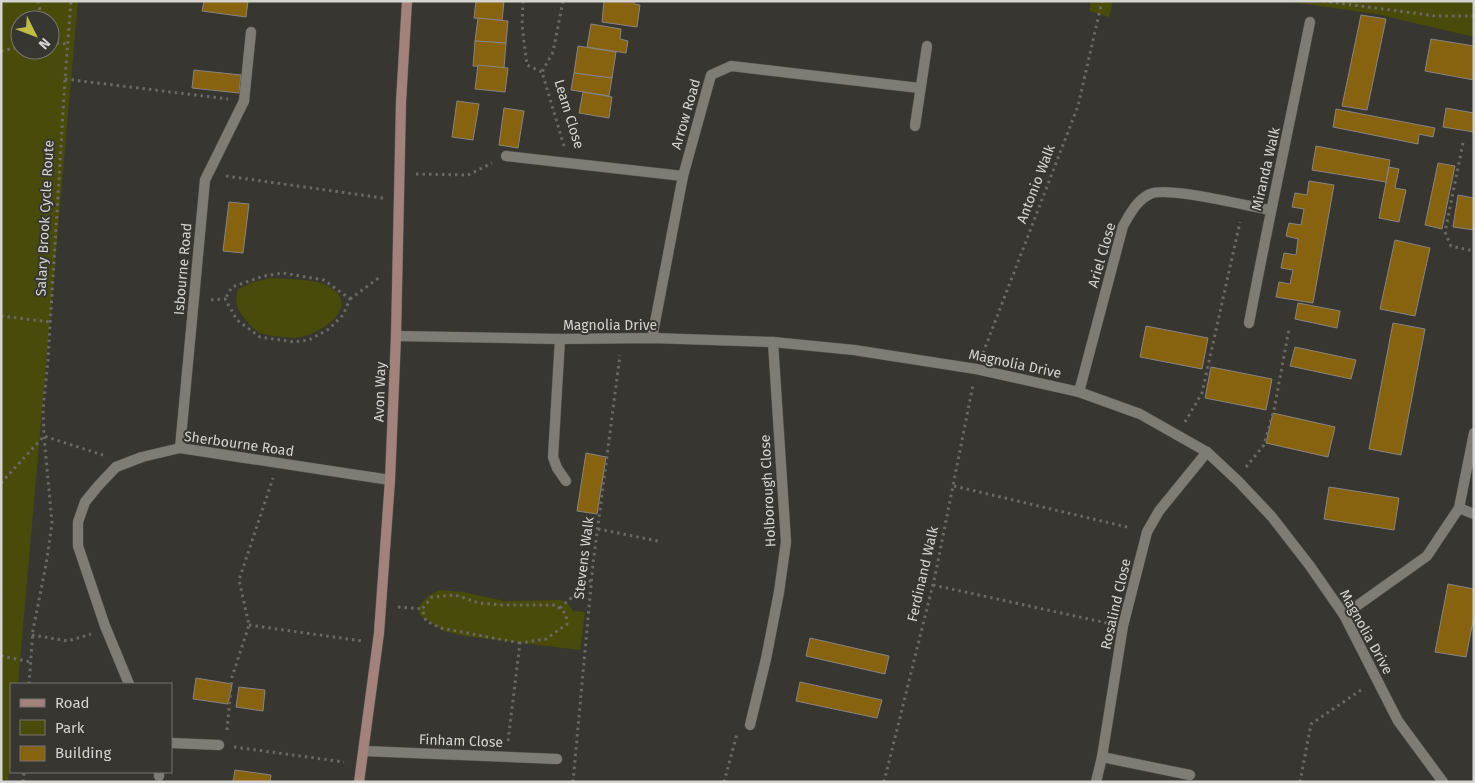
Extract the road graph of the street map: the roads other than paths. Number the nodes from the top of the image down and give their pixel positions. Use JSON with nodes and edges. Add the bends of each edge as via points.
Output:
{"nodes":[{"id":1,"x":407,"y":1,"type":"edge"},
{"id":2,"x":1310,"y":22,"type":"dead end"},
{"id":3,"x":251,"y":32,"type":"dead end"},
{"id":4,"x":927,"y":46,"type":"dead end"},
{"id":5,"x":919,"y":88,"type":"junction"},
{"id":6,"x":915,"y":126,"type":"dead end"},
{"id":7,"x":506,"y":156,"type":"road end"},
{"id":8,"x":683,"y":176,"type":"junction"},
{"id":9,"x":1270,"y":210,"type":"junction"},
{"id":10,"x":1249,"y":323,"type":"dead end"},
{"id":11,"x":396,"y":336,"type":"junction"},
{"id":12,"x":652,"y":338,"type":"junction"},
{"id":13,"x":560,"y":339,"type":"junction"},
{"id":14,"x":773,"y":342,"type":"junction"},
{"id":15,"x":1079,"y":392,"type":"junction"},
{"id":16,"x":1474,"y":432,"type":"edge"},
{"id":17,"x":180,"y":448,"type":"junction"},
{"id":18,"x":1207,"y":452,"type":"junction"},
{"id":19,"x":390,"y":480,"type":"junction"},
{"id":20,"x":566,"y":481,"type":"dead end"},
{"id":21,"x":1460,"y":508,"type":"junction"},
{"id":22,"x":1474,"y":514,"type":"edge"},
{"id":23,"x":1344,"y":615,"type":"junction"},
{"id":24,"x":130,"y":683,"type":"edge"},
{"id":25,"x":750,"y":725,"type":"road end"},
{"id":26,"x":172,"y":743,"type":"edge"},
{"id":27,"x":222,"y":746,"type":"road end"},
{"id":28,"x":364,"y":751,"type":"junction"},
{"id":29,"x":1102,"y":757,"type":"junction"},
{"id":30,"x":557,"y":759,"type":"dead end"},
{"id":31,"x":1190,"y":775,"type":"dead end"},
{"id":32,"x":359,"y":782,"type":"edge"},
{"id":33,"x":1096,"y":782,"type":"edge"},
{"id":34,"x":1443,"y":782,"type":"edge"}],
"edges":[{"from":1,"to":11,"type":"street","name":"Avon Way","via":[[400,102]]},
{"from":2,"to":9,"type":"street","name":"Miranda Walk"},
{"from":3,"to":17,"type":"street","name":"Isbourne Road","via":[[244,101],[204,180]]},
{"from":4,"to":5,"type":"street"},
{"from":5,"to":6,"type":"street"},
{"from":5,"to":8,"type":"street","name":"Arrow Road","via":[[731,66],[712,75]]},
{"from":7,"to":8,"type":"street","name":"Leam Close"},
{"from":8,"to":12,"type":"street","name":"Arrow Road"},
{"from":9,"to":10,"type":"street","name":"Miranda Walk"},
{"from":9,"to":15,"type":"street","name":"Ariel Close","via":[[1172,192],[1151,194],[1134,206],[1122,226]]},
{"from":11,"to":13,"type":"street","name":"Magnolia Drive"},
{"from":11,"to":19,"type":"street","name":"Avon Way"},
{"from":12,"to":13,"type":"street","name":"Magnolia Drive"},
{"from":12,"to":14,"type":"street","name":"Magnolia Drive"},
{"from":13,"to":20,"type":"street","via":[[553,457]]},
{"from":14,"to":15,"type":"street","name":"Magnolia Drive","via":[[854,350],[976,370]]},
{"from":14,"to":25,"type":"street","name":"Holborough Close","via":[[786,542],[778,602]]},
{"from":15,"to":18,"type":"street","name":"Magnolia Drive","via":[[1140,414]]},
{"from":16,"to":21,"type":"street"},
{"from":17,"to":19,"type":"street","name":"Sherbourne Road"},
{"from":17,"to":24,"type":"street","name":"Sherbourne Road","via":[[116,467],[85,502],[78,522],[78,546],[104,626]]},
{"from":18,"to":23,"type":"street","name":"Magnolia Drive","via":[[1283,531]]},
{"from":18,"to":29,"type":"street","name":"Rosalind Close","via":[[1159,511],[1147,532],[1122,626]]},
{"from":19,"to":28,"type":"street","name":"Avon Way","via":[[377,643]]},
{"from":21,"to":22,"type":"street"},
{"from":21,"to":23,"type":"street","via":[[1426,556]]},
{"from":23,"to":34,"type":"street","name":"Magnolia Drive","via":[[1398,721]]},
{"from":26,"to":27,"type":"street"},
{"from":28,"to":30,"type":"street","name":"Finham Close"},
{"from":28,"to":32,"type":"street","name":"Avon Way"},
{"from":29,"to":31,"type":"street"},
{"from":29,"to":33,"type":"street","name":"Rosalind Close"}]}
